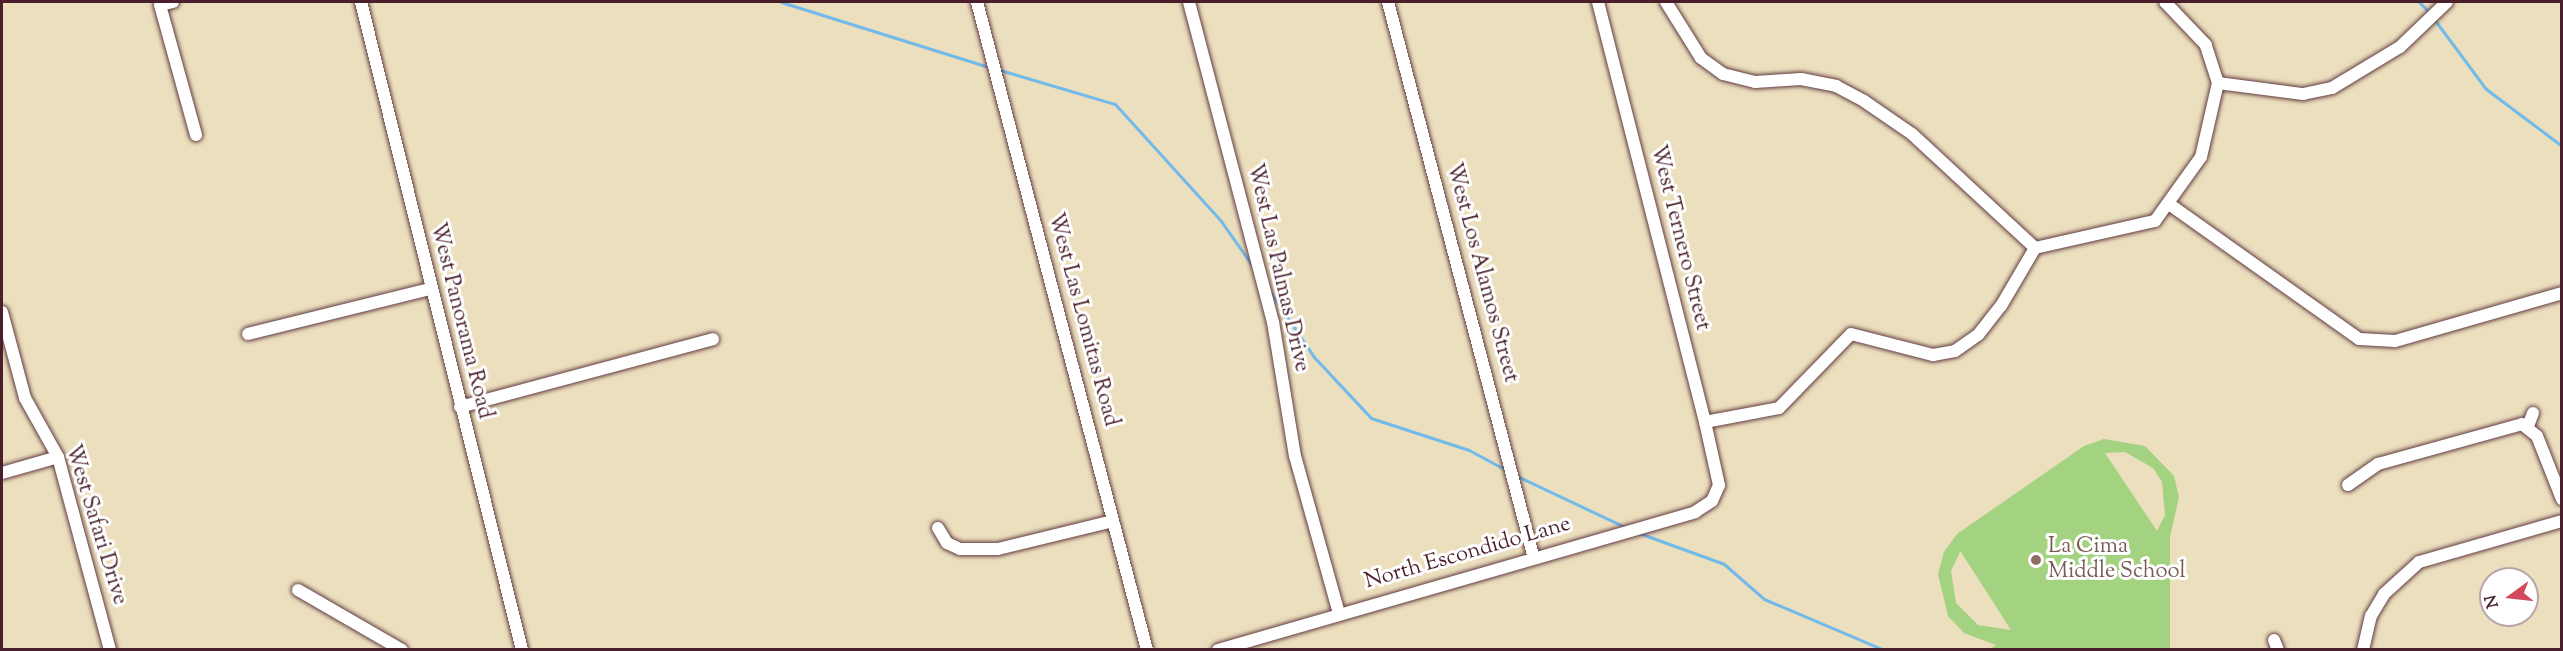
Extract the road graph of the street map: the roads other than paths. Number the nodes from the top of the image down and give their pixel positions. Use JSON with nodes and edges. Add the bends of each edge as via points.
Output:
{"nodes":[{"id":1,"x":173,"y":2,"type":"edge"},
{"id":2,"x":361,"y":2,"type":"edge"},
{"id":3,"x":977,"y":2,"type":"edge"},
{"id":4,"x":1189,"y":2,"type":"edge"},
{"id":5,"x":1388,"y":2,"type":"edge"},
{"id":6,"x":1598,"y":2,"type":"edge"},
{"id":7,"x":1666,"y":2,"type":"edge"},
{"id":8,"x":2165,"y":2,"type":"edge"},
{"id":9,"x":2447,"y":2,"type":"edge"},
{"id":10,"x":2218,"y":83,"type":"junction"},
{"id":11,"x":196,"y":135,"type":"dead end"},
{"id":12,"x":2167,"y":208,"type":"junction"},
{"id":13,"x":2035,"y":248,"type":"junction"},
{"id":14,"x":430,"y":289,"type":"junction"},
{"id":15,"x":2562,"y":293,"type":"edge"},
{"id":16,"x":2,"y":312,"type":"edge"},
{"id":17,"x":248,"y":334,"type":"dead end"},
{"id":18,"x":713,"y":339,"type":"dead end"},
{"id":19,"x":460,"y":407,"type":"junction"},
{"id":20,"x":2533,"y":413,"type":"dead end"},
{"id":21,"x":1705,"y":422,"type":"junction"},
{"id":22,"x":2530,"y":428,"type":"junction"},
{"id":23,"x":58,"y":457,"type":"junction"},
{"id":24,"x":2,"y":473,"type":"edge"},
{"id":25,"x":1719,"y":485,"type":"joint"},
{"id":26,"x":2348,"y":485,"type":"dead end"},
{"id":27,"x":2562,"y":500,"type":"edge"},
{"id":28,"x":1113,"y":521,"type":"junction"},
{"id":29,"x":2562,"y":521,"type":"edge"},
{"id":30,"x":938,"y":528,"type":"dead end"},
{"id":31,"x":1533,"y":555,"type":"junction"},
{"id":32,"x":298,"y":590,"type":"dead end"},
{"id":33,"x":1339,"y":614,"type":"junction"},
{"id":34,"x":110,"y":650,"type":"edge"},
{"id":35,"x":402,"y":650,"type":"edge"},
{"id":36,"x":522,"y":650,"type":"edge"},
{"id":37,"x":1147,"y":650,"type":"edge"},
{"id":38,"x":1218,"y":650,"type":"edge"},
{"id":39,"x":2363,"y":650,"type":"edge"}],
"edges":[{"from":1,"to":11,"type":"street","via":[[160,5]]},
{"from":2,"to":14,"type":"street","name":"West Panorama Road"},
{"from":3,"to":28,"type":"street","name":"West Las Lomitas Road"},
{"from":4,"to":33,"type":"street","name":"West Las Palmas Drive","via":[[1273,322],[1295,456]]},
{"from":5,"to":31,"type":"street","name":"West Los Alamos Street"},
{"from":6,"to":21,"type":"street","name":"West Ternero Street"},
{"from":7,"to":13,"type":"street","via":[[1701,58],[1723,74],[1755,82],[1801,80],[1836,86],[1864,101],[1912,134]]},
{"from":8,"to":10,"type":"street","via":[[2206,45]]},
{"from":9,"to":10,"type":"street","via":[[2400,47],[2332,88],[2303,94]]},
{"from":10,"to":12,"type":"street","via":[[2201,157]]},
{"from":12,"to":13,"type":"street","via":[[2137,228]]},
{"from":12,"to":15,"type":"street","via":[[2359,339],[2395,341]]},
{"from":13,"to":21,"type":"street","via":[[2001,306],[1978,335],[1955,351],[1933,356],[1851,334],[1779,408]]},
{"from":14,"to":17,"type":"street"},
{"from":14,"to":19,"type":"street","name":"West Panorama Road"},
{"from":16,"to":23,"type":"street","name":"West Safari Drive","via":[[25,398]]},
{"from":18,"to":19,"type":"street"},
{"from":19,"to":36,"type":"street","name":"West Panorama Road"},
{"from":20,"to":22,"type":"street"},
{"from":21,"to":25,"type":"street","name":"West Ternero Street"},
{"from":22,"to":26,"type":"street","via":[[2378,464]]},
{"from":22,"to":27,"type":"street"},
{"from":23,"to":24,"type":"street"},
{"from":23,"to":34,"type":"street","name":"West Safari Drive"},
{"from":25,"to":31,"type":"street","name":"North Escondido Lane","via":[[1712,501],[1695,512]]},
{"from":28,"to":30,"type":"street","via":[[988,549],[947,543]]},
{"from":28,"to":37,"type":"street","name":"West Las Lomitas Road"},
{"from":29,"to":39,"type":"street","via":[[2419,562],[2384,594],[2371,616]]},
{"from":31,"to":33,"type":"street","name":"North Escondido Lane"},
{"from":32,"to":35,"type":"street"},
{"from":33,"to":38,"type":"street","name":"North Escondido Lane"}]}
